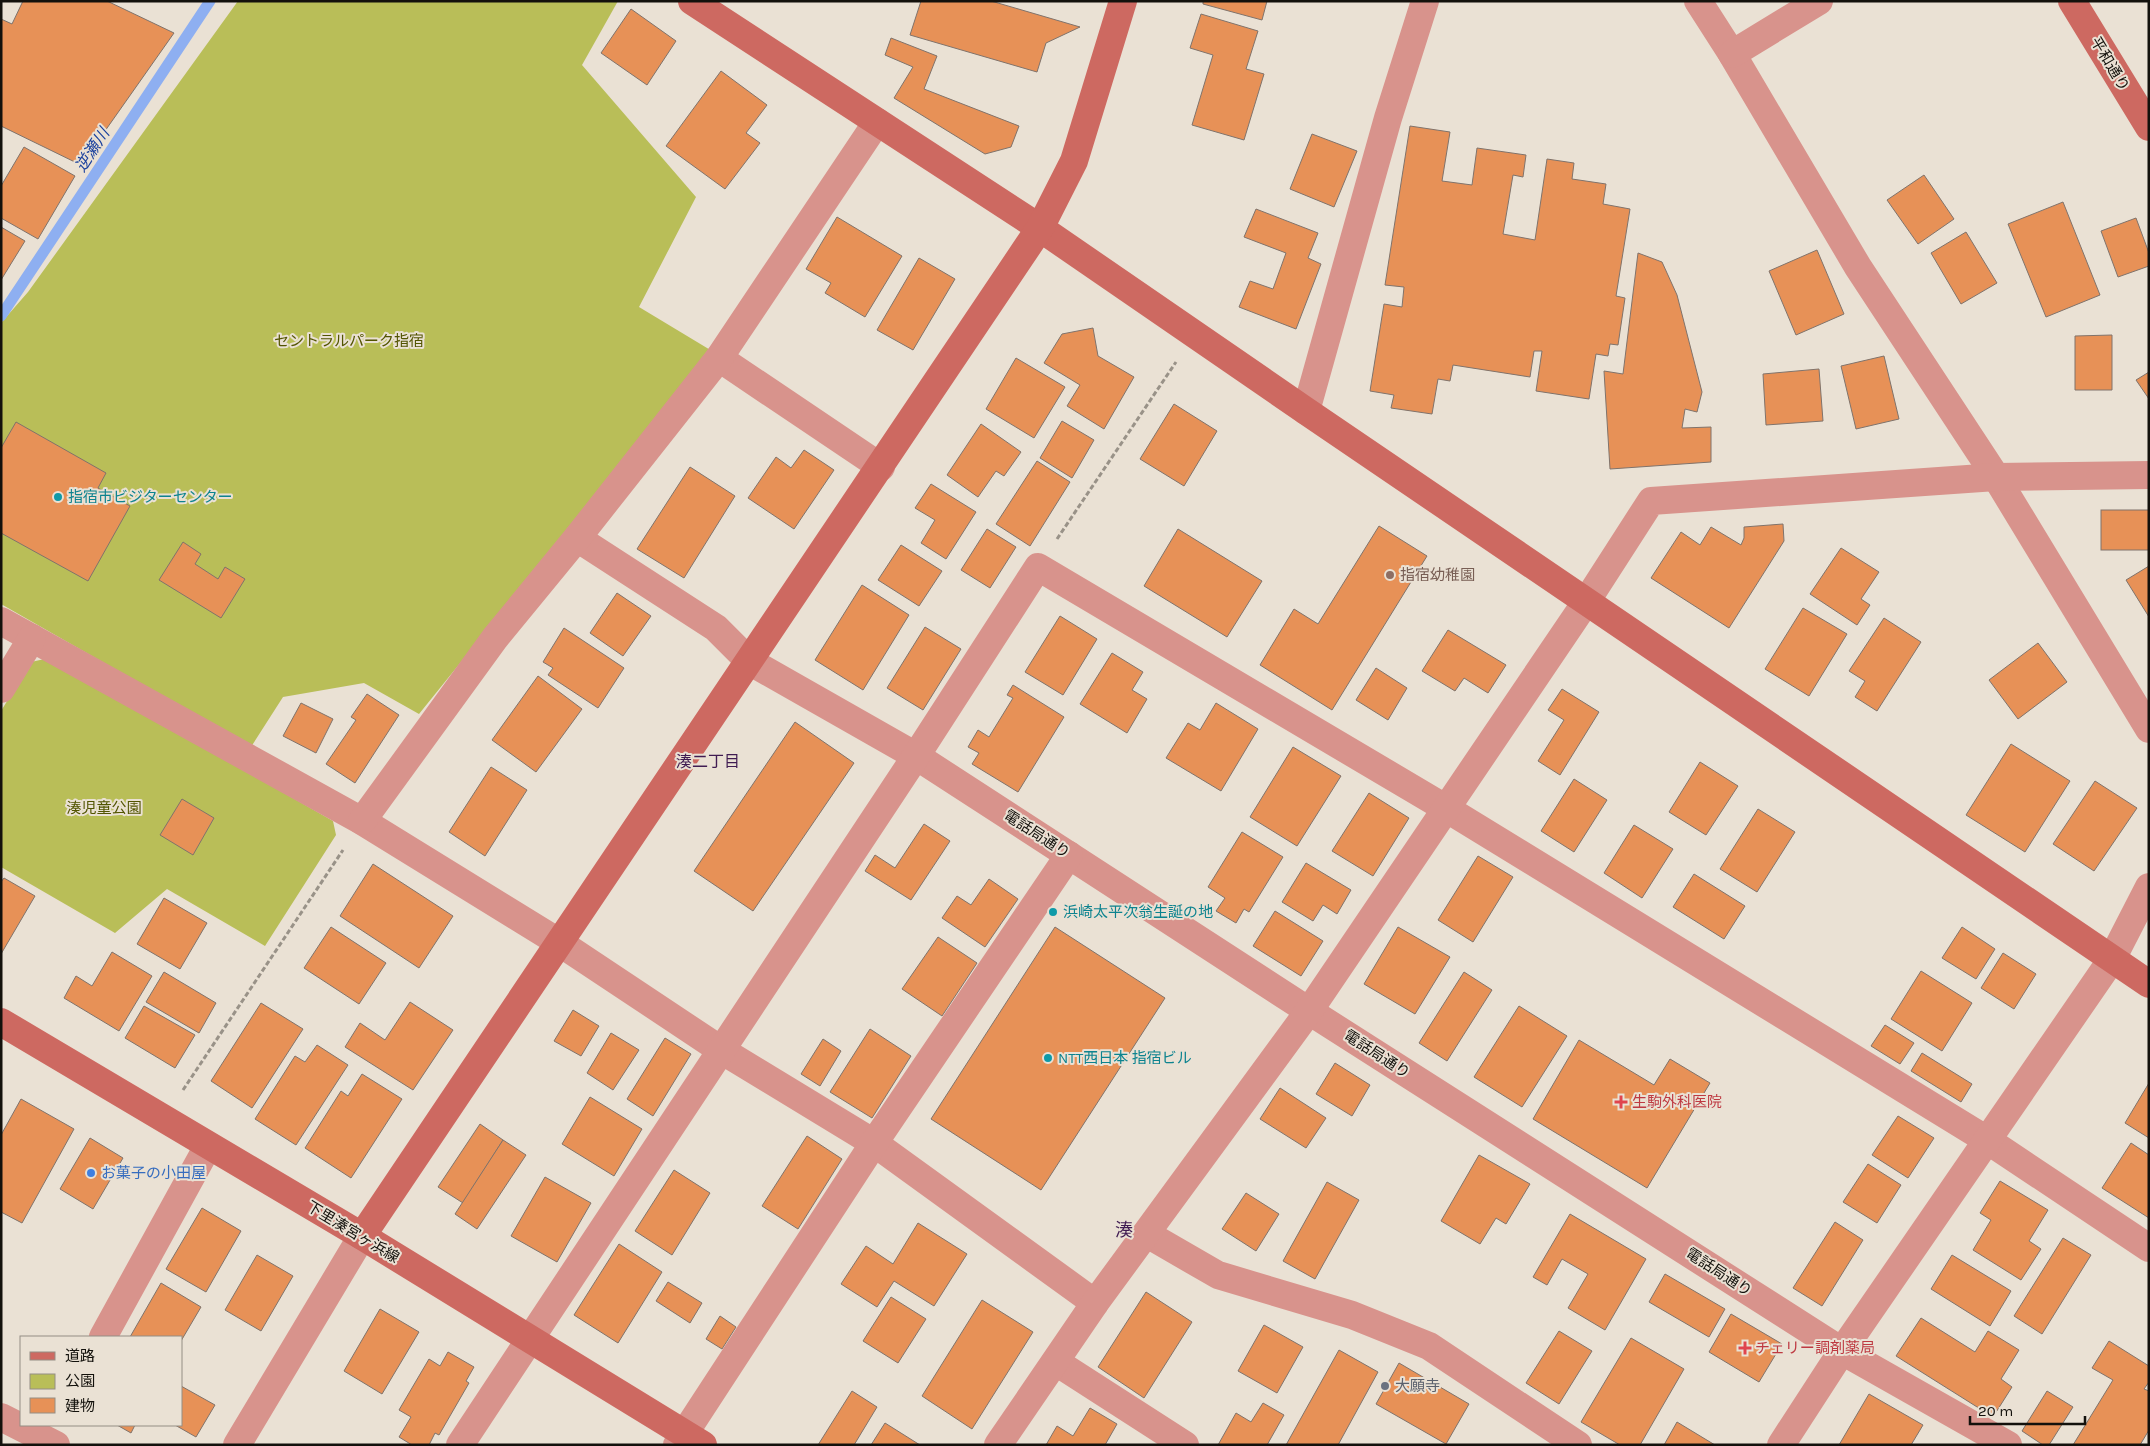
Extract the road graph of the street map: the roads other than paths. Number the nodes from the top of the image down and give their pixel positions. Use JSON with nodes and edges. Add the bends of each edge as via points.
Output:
{"nodes":[{"id":1,"x":692,"y":1,"type":"edge"},
{"id":2,"x":1123,"y":1,"type":"edge"},
{"id":3,"x":1425,"y":1,"type":"edge"},
{"id":4,"x":1698,"y":1,"type":"edge"},
{"id":5,"x":1819,"y":1,"type":"edge"},
{"id":6,"x":2072,"y":1,"type":"edge"},
{"id":7,"x":1732,"y":54,"type":"junction"},
{"id":8,"x":877,"y":122,"type":"junction"},
{"id":9,"x":2149,"y":127,"type":"edge"},
{"id":10,"x":1040,"y":228,"type":"junction"},
{"id":11,"x":719,"y":358,"type":"junction"},
{"id":12,"x":1306,"y":411,"type":"junction"},
{"id":13,"x":881,"y":467,"type":"junction"},
{"id":14,"x":2149,"y":475,"type":"edge"},
{"id":15,"x":1996,"y":477,"type":"junction"},
{"id":16,"x":577,"y":538,"type":"junction"},
{"id":17,"x":1586,"y":602,"type":"junction"},
{"id":18,"x":1,"y":621,"type":"edge"},
{"id":19,"x":32,"y":638,"type":"junction"},
{"id":20,"x":748,"y":661,"type":"junction"},
{"id":21,"x":1,"y":689,"type":"edge"},
{"id":22,"x":2149,"y":729,"type":"edge"},
{"id":23,"x":916,"y":756,"type":"junction"},
{"id":24,"x":1447,"y":809,"type":"junction"},
{"id":25,"x":362,"y":821,"type":"junction"},
{"id":26,"x":1069,"y":855,"type":"junction"},
{"id":27,"x":2149,"y":888,"type":"edge"},
{"id":28,"x":560,"y":943,"type":"junction"},
{"id":29,"x":2112,"y":959,"type":"junction"},
{"id":30,"x":2149,"y":984,"type":"edge"},
{"id":31,"x":1309,"y":1011,"type":"junction"},
{"id":32,"x":1,"y":1022,"type":"edge"},
{"id":33,"x":721,"y":1050,"type":"junction"},
{"id":34,"x":1987,"y":1140,"type":"junction"},
{"id":35,"x":874,"y":1143,"type":"junction"},
{"id":36,"x":208,"y":1146,"type":"junction"},
{"id":37,"x":1147,"y":1234,"type":"junction"},
{"id":38,"x":362,"y":1236,"type":"junction"},
{"id":39,"x":2149,"y":1248,"type":"edge"},
{"id":40,"x":1095,"y":1303,"type":"junction"},
{"id":41,"x":104,"y":1336,"type":"edge"},
{"id":42,"x":529,"y":1339,"type":"junction"},
{"id":43,"x":1842,"y":1351,"type":"junction"},
{"id":44,"x":1056,"y":1362,"type":"junction"},
{"id":45,"x":1,"y":1417,"type":"edge"},
{"id":46,"x":20,"y":1424,"type":"edge"},
{"id":47,"x":25,"y":1426,"type":"edge"},
{"id":48,"x":52,"y":1436,"type":"edge"},
{"id":49,"x":688,"y":1441,"type":"edge"},
{"id":50,"x":237,"y":1445,"type":"edge"},
{"id":51,"x":460,"y":1445,"type":"edge"},
{"id":52,"x":998,"y":1445,"type":"edge"},
{"id":53,"x":1185,"y":1445,"type":"edge"},
{"id":54,"x":1578,"y":1445,"type":"edge"},
{"id":55,"x":1781,"y":1445,"type":"edge"},
{"id":56,"x":2008,"y":1445,"type":"edge"}],
"edges":[{"from":1,"to":8,"type":"street"},
{"from":2,"to":10,"type":"street","via":[[1074,161]]},
{"from":3,"to":12,"type":"street","via":[[1388,118]]},
{"from":4,"to":7,"type":"street"},
{"from":5,"to":7,"type":"street"},
{"from":6,"to":9,"type":"street","name":"平和通り"},
{"from":7,"to":15,"type":"street","via":[[1858,267]]},
{"from":8,"to":10,"type":"street"},
{"from":8,"to":11,"type":"street"},
{"from":10,"to":12,"type":"street"},
{"from":10,"to":13,"type":"street"},
{"from":11,"to":13,"type":"street"},
{"from":11,"to":16,"type":"street"},
{"from":12,"to":17,"type":"street"},
{"from":13,"to":20,"type":"street"},
{"from":14,"to":15,"type":"street"},
{"from":15,"to":17,"type":"street","via":[[1651,500]]},
{"from":15,"to":22,"type":"street"},
{"from":16,"to":20,"type":"street","name":"電話局通り","via":[[716,628]]},
{"from":16,"to":25,"type":"street","via":[[495,638]]},
{"from":17,"to":24,"type":"street"},
{"from":17,"to":29,"type":"street"},
{"from":18,"to":19,"type":"street"},
{"from":19,"to":21,"type":"street"},
{"from":19,"to":25,"type":"street"},
{"from":20,"to":23,"type":"street","name":"電話局通り"},
{"from":20,"to":28,"type":"street"},
{"from":23,"to":24,"type":"street","via":[[1038,567]]},
{"from":23,"to":26,"type":"street","name":"電話局通り"},
{"from":23,"to":33,"type":"street"},
{"from":24,"to":31,"type":"street"},
{"from":24,"to":34,"type":"street"},
{"from":25,"to":28,"type":"street"},
{"from":26,"to":31,"type":"street","name":"電話局通り"},
{"from":26,"to":35,"type":"street"},
{"from":27,"to":29,"type":"street"},
{"from":28,"to":33,"type":"street"},
{"from":28,"to":38,"type":"street"},
{"from":29,"to":30,"type":"street"},
{"from":29,"to":34,"type":"street"},
{"from":31,"to":37,"type":"street"},
{"from":31,"to":43,"type":"street","name":"電話局通り"},
{"from":32,"to":36,"type":"street","name":"下里湊宮ヶ浜線"},
{"from":33,"to":35,"type":"street"},
{"from":33,"to":42,"type":"street"},
{"from":34,"to":39,"type":"street"},
{"from":34,"to":43,"type":"street"},
{"from":35,"to":40,"type":"street"},
{"from":35,"to":49,"type":"street"},
{"from":36,"to":38,"type":"street","name":"下里湊宮ヶ浜線"},
{"from":36,"to":41,"type":"street"},
{"from":37,"to":40,"type":"street"},
{"from":37,"to":54,"type":"street","via":[[1218,1276],[1352,1315],[1429,1346]]},
{"from":38,"to":42,"type":"street","name":"下里湊宮ヶ浜線"},
{"from":38,"to":50,"type":"street"},
{"from":40,"to":44,"type":"street"},
{"from":42,"to":49,"type":"street","name":"下里湊宮ヶ浜線"},
{"from":42,"to":51,"type":"street"},
{"from":43,"to":55,"type":"street"},
{"from":43,"to":56,"type":"street","name":"電話局通り"},
{"from":44,"to":52,"type":"street"},
{"from":44,"to":53,"type":"street"},
{"from":45,"to":46,"type":"street"},
{"from":47,"to":48,"type":"street"}]}
